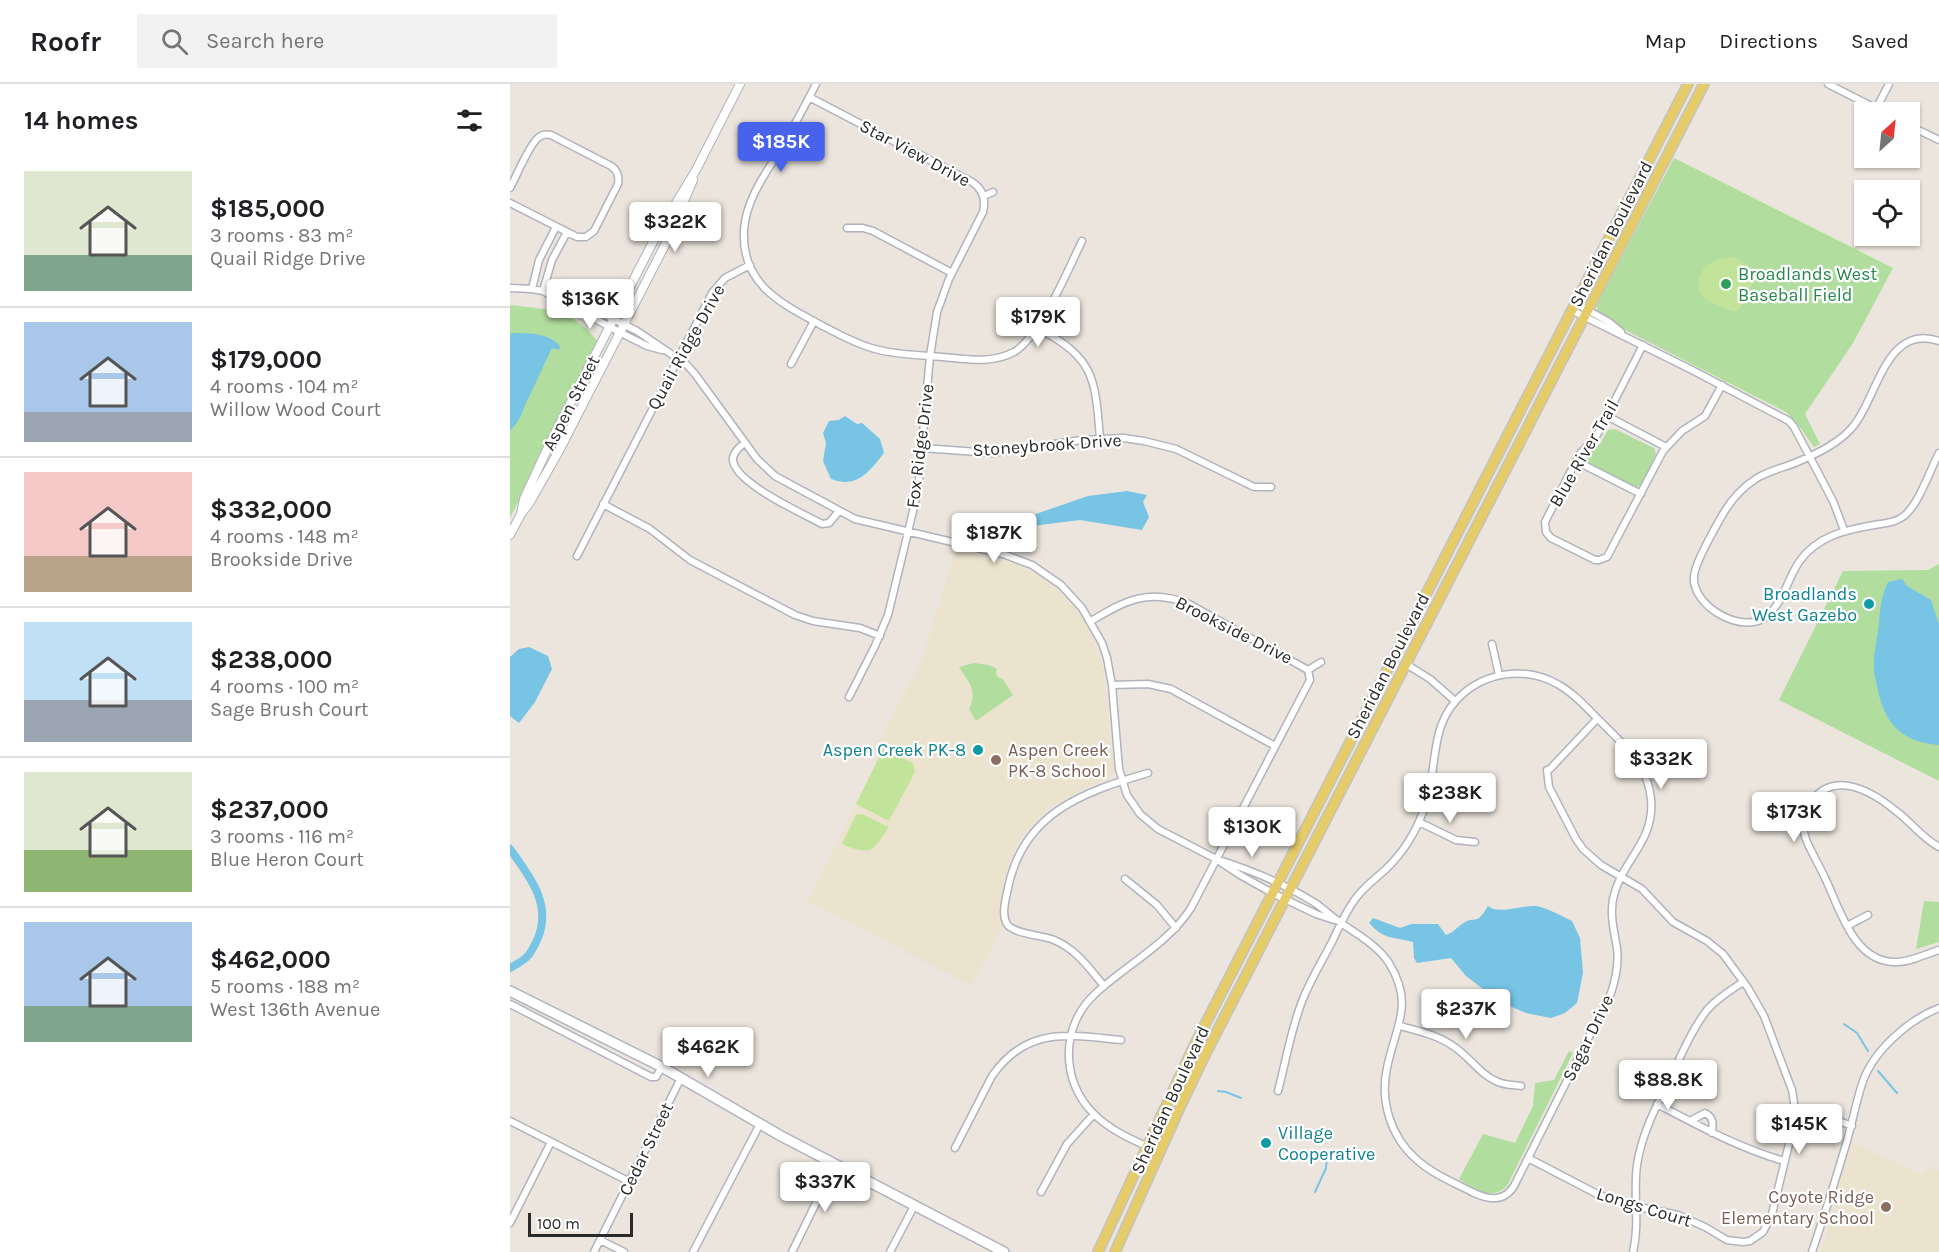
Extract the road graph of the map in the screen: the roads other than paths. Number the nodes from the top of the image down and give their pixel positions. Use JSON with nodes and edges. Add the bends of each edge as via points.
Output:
{"nodes":[{"id":1,"x":740,"y":84,"type":"edge"},
{"id":2,"x":816,"y":84,"type":"edge"},
{"id":3,"x":1688,"y":84,"type":"edge"},
{"id":4,"x":1704,"y":84,"type":"edge"},
{"id":5,"x":1828,"y":84,"type":"edge"},
{"id":6,"x":1889,"y":84,"type":"edge"},
{"id":7,"x":809,"y":98,"type":"junction"},
{"id":8,"x":1863,"y":102,"type":"edge"},
{"id":9,"x":1880,"y":102,"type":"edge"},
{"id":10,"x":1920,"y":131,"type":"edge"},
{"id":11,"x":1939,"y":140,"type":"edge"},
{"id":12,"x":696,"y":170,"type":"junction"},
{"id":13,"x":510,"y":188,"type":"edge"},
{"id":14,"x":993,"y":192,"type":"dead end"},
{"id":15,"x":984,"y":196,"type":"junction"},
{"id":16,"x":510,"y":203,"type":"edge"},
{"id":17,"x":556,"y":227,"type":"junction"},
{"id":18,"x":847,"y":228,"type":"dead end"},
{"id":19,"x":567,"y":232,"type":"junction"},
{"id":20,"x":1082,"y":241,"type":"dead end"},
{"id":21,"x":538,"y":263,"type":"junction"},
{"id":22,"x":750,"y":265,"type":"junction"},
{"id":23,"x":549,"y":267,"type":"junction"},
{"id":24,"x":952,"y":273,"type":"junction"},
{"id":25,"x":510,"y":288,"type":"edge"},
{"id":26,"x":532,"y":289,"type":"junction"},
{"id":27,"x":543,"y":291,"type":"junction"},
{"id":28,"x":1573,"y":307,"type":"junction"},
{"id":29,"x":1586,"y":314,"type":"junction"},
{"id":30,"x":814,"y":321,"type":"junction"},
{"id":31,"x":612,"y":323,"type":"junction"},
{"id":32,"x":624,"y":324,"type":"junction"},
{"id":33,"x":1038,"y":328,"type":"junction"},
{"id":34,"x":620,"y":333,"type":"junction"},
{"id":35,"x":1939,"y":341,"type":"edge"},
{"id":36,"x":1643,"y":345,"type":"junction"},
{"id":37,"x":666,"y":351,"type":"junction"},
{"id":38,"x":930,"y":356,"type":"junction"},
{"id":39,"x":678,"y":358,"type":"junction"},
{"id":40,"x":792,"y":364,"type":"dead end"},
{"id":41,"x":1722,"y":385,"type":"junction"},
{"id":42,"x":1607,"y":416,"type":"junction"},
{"id":43,"x":1100,"y":439,"type":"junction"},
{"id":44,"x":744,"y":442,"type":"junction"},
{"id":45,"x":1666,"y":447,"type":"junction"},
{"id":46,"x":922,"y":448,"type":"junction"},
{"id":47,"x":1939,"y":453,"type":"edge"},
{"id":48,"x":1810,"y":456,"type":"junction"},
{"id":49,"x":1576,"y":461,"type":"junction"},
{"id":50,"x":1271,"y":487,"type":"dead end"},
{"id":51,"x":1641,"y":494,"type":"junction"},
{"id":52,"x":603,"y":504,"type":"junction"},
{"id":53,"x":839,"y":511,"type":"junction"},
{"id":54,"x":521,"y":514,"type":"junction"},
{"id":55,"x":1844,"y":530,"type":"junction"},
{"id":56,"x":908,"y":532,"type":"junction"},
{"id":57,"x":510,"y":535,"type":"edge"},
{"id":58,"x":577,"y":556,"type":"dead end"},
{"id":59,"x":1698,"y":596,"type":"junction"},
{"id":60,"x":1691,"y":599,"type":"dead end"},
{"id":61,"x":1091,"y":621,"type":"junction"},
{"id":62,"x":1755,"y":622,"type":"junction"},
{"id":63,"x":1757,"y":630,"type":"dead end"},
{"id":64,"x":880,"y":636,"type":"junction"},
{"id":65,"x":1492,"y":644,"type":"dead end"},
{"id":66,"x":1321,"y":662,"type":"dead end"},
{"id":67,"x":1406,"y":664,"type":"junction"},
{"id":68,"x":1308,"y":670,"type":"junction"},
{"id":69,"x":1499,"y":675,"type":"junction"},
{"id":70,"x":1112,"y":686,"type":"junction"},
{"id":71,"x":849,"y":697,"type":"dead end"},
{"id":72,"x":1455,"y":701,"type":"junction"},
{"id":73,"x":1597,"y":719,"type":"junction"},
{"id":74,"x":1275,"y":746,"type":"junction"},
{"id":75,"x":1678,"y":751,"type":"dead end"},
{"id":76,"x":1642,"y":769,"type":"junction"},
{"id":77,"x":1148,"y":773,"type":"dead end"},
{"id":78,"x":1121,"y":781,"type":"junction"},
{"id":79,"x":1419,"y":822,"type":"junction"},
{"id":80,"x":1475,"y":842,"type":"dead end"},
{"id":81,"x":1939,"y":847,"type":"edge"},
{"id":82,"x":1216,"y":859,"type":"junction"},
{"id":83,"x":1621,"y":876,"type":"junction"},
{"id":84,"x":1125,"y":879,"type":"dead end"},
{"id":85,"x":1277,"y":884,"type":"junction"},
{"id":86,"x":1272,"y":893,"type":"junction"},
{"id":87,"x":1288,"y":895,"type":"junction"},
{"id":88,"x":1868,"y":915,"type":"dead end"},
{"id":89,"x":1341,"y":923,"type":"junction"},
{"id":90,"x":1847,"y":926,"type":"junction"},
{"id":91,"x":1176,"y":928,"type":"junction"},
{"id":92,"x":1939,"y":950,"type":"edge"},
{"id":93,"x":1743,"y":981,"type":"junction"},
{"id":94,"x":1104,"y":986,"type":"junction"},
{"id":95,"x":510,"y":991,"type":"edge"},
{"id":96,"x":510,"y":1004,"type":"edge"},
{"id":97,"x":1939,"y":1008,"type":"edge"},
{"id":98,"x":1400,"y":1026,"type":"junction"},
{"id":99,"x":1070,"y":1036,"type":"junction"},
{"id":100,"x":1121,"y":1040,"type":"dead end"},
{"id":101,"x":662,"y":1067,"type":"junction"},
{"id":102,"x":681,"y":1078,"type":"junction"},
{"id":103,"x":1521,"y":1086,"type":"dead end"},
{"id":104,"x":1278,"y":1091,"type":"dead end"},
{"id":105,"x":1657,"y":1104,"type":"junction"},
{"id":106,"x":1796,"y":1111,"type":"junction"},
{"id":107,"x":1094,"y":1114,"type":"junction"},
{"id":108,"x":510,"y":1121,"type":"edge"},
{"id":109,"x":1690,"y":1122,"type":"junction"},
{"id":110,"x":760,"y":1124,"type":"junction"},
{"id":111,"x":1852,"y":1126,"type":"junction"},
{"id":112,"x":1712,"y":1133,"type":"junction"},
{"id":113,"x":551,"y":1142,"type":"junction"},
{"id":114,"x":1147,"y":1146,"type":"junction"},
{"id":115,"x":955,"y":1148,"type":"dead end"},
{"id":116,"x":1160,"y":1152,"type":"junction"},
{"id":117,"x":1528,"y":1158,"type":"junction"},
{"id":118,"x":1784,"y":1161,"type":"junction"},
{"id":119,"x":835,"y":1164,"type":"junction"},
{"id":120,"x":630,"y":1182,"type":"junction"},
{"id":121,"x":1041,"y":1192,"type":"dead end"},
{"id":122,"x":1500,"y":1198,"type":"junction"},
{"id":123,"x":914,"y":1206,"type":"junction"},
{"id":124,"x":1504,"y":1206,"type":"dead end"},
{"id":125,"x":1637,"y":1206,"type":"junction"},
{"id":126,"x":510,"y":1223,"type":"edge"},
{"id":127,"x":600,"y":1240,"type":"junction"},
{"id":128,"x":987,"y":1248,"type":"edge"},
{"id":129,"x":594,"y":1252,"type":"edge"},
{"id":130,"x":624,"y":1252,"type":"edge"},
{"id":131,"x":693,"y":1252,"type":"edge"},
{"id":132,"x":792,"y":1252,"type":"edge"},
{"id":133,"x":890,"y":1252,"type":"edge"},
{"id":134,"x":1004,"y":1252,"type":"edge"},
{"id":135,"x":1098,"y":1252,"type":"edge"},
{"id":136,"x":1115,"y":1252,"type":"edge"},
{"id":137,"x":1633,"y":1252,"type":"edge"},
{"id":138,"x":1812,"y":1252,"type":"edge"}],
"edges":[{"from":1,"to":12,"type":"street","name":"Aspen Street"},
{"from":2,"to":7,"type":"street"},
{"from":3,"to":28,"type":"main road","name":"Sheridan Boulevard"},
{"from":4,"to":29,"type":"main road","name":"Sheridan Boulevard"},
{"from":5,"to":8,"type":"street"},
{"from":6,"to":9,"type":"street"},
{"from":7,"to":15,"type":"street","name":"Star View Drive","via":[[972,182]]},
{"from":7,"to":22,"type":"street","via":[[748,208],[744,243]]},
{"from":10,"to":11,"type":"street"},
{"from":12,"to":31,"type":"street","name":"Aspen Street","via":[[656,236]]},
{"from":12,"to":32,"type":"street","name":"Aspen Street","via":[[667,241]]},
{"from":13,"to":19,"type":"street","via":[[534,142],[546,134],[611,166],[618,173],[618,184],[594,231],[582,238]]},
{"from":14,"to":15,"type":"street"},
{"from":15,"to":24,"type":"street","name":"Fox Ridge Drive","via":[[983,212]]},
{"from":16,"to":17,"type":"street"},
{"from":17,"to":19,"type":"street"},
{"from":17,"to":21,"type":"street"},
{"from":18,"to":24,"type":"street","via":[[873,231]]},
{"from":19,"to":23,"type":"street"},
{"from":20,"to":33,"type":"street"},
{"from":21,"to":23,"type":"street"},
{"from":21,"to":26,"type":"street"},
{"from":22,"to":30,"type":"street","via":[[759,283],[774,299]]},
{"from":22,"to":39,"type":"street","name":"Quail Ridge Drive","via":[[733,272],[712,292]]},
{"from":23,"to":27,"type":"street"},
{"from":24,"to":38,"type":"street","name":"Fox Ridge Drive","via":[[937,312]]},
{"from":25,"to":26,"type":"street"},
{"from":26,"to":27,"type":"street"},
{"from":27,"to":31,"type":"street"},
{"from":28,"to":29,"type":"street"},
{"from":28,"to":85,"type":"main road","name":"Sheridan Boulevard"},
{"from":29,"to":36,"type":"street"},
{"from":29,"to":67,"type":"main road","name":"Sheridan Boulevard"},
{"from":30,"to":38,"type":"street","via":[[875,350]]},
{"from":30,"to":40,"type":"street"},
{"from":31,"to":32,"type":"street"},
{"from":31,"to":34,"type":"street"},
{"from":31,"to":54,"type":"street","name":"Aspen Street","via":[[550,442]]},
{"from":32,"to":34,"type":"street","name":"Aspen Street"},
{"from":32,"to":37,"type":"street"},
{"from":33,"to":38,"type":"street","via":[[1022,347],[1004,357],[983,360]]},
{"from":33,"to":43,"type":"street","via":[[1071,349],[1085,366],[1094,385]]},
{"from":34,"to":37,"type":"street"},
{"from":34,"to":54,"type":"street","name":"Aspen Street","via":[[560,449]]},
{"from":35,"to":48,"type":"street","via":[[1912,337],[1904,344],[1891,356],[1854,427]]},
{"from":36,"to":41,"type":"street"},
{"from":36,"to":42,"type":"street","name":"Blue River Trail"},
{"from":37,"to":39,"type":"street"},
{"from":38,"to":46,"type":"street","name":"Fox Ridge Drive"},
{"from":39,"to":44,"type":"street","via":[[695,374]]},
{"from":39,"to":52,"type":"street","name":"Quail Ridge Drive"},
{"from":41,"to":45,"type":"street","name":"Blue River Trail","via":[[1705,416]]},
{"from":41,"to":48,"type":"street","via":[[1789,421]]},
{"from":42,"to":45,"type":"street"},
{"from":42,"to":49,"type":"street","name":"Blue River Trail"},
{"from":43,"to":46,"type":"street","name":"Stoneybrook Drive","via":[[992,453]]},
{"from":43,"to":50,"type":"street","name":"Stoneybrook Drive","via":[[1160,444],[1192,455],[1254,487]]},
{"from":44,"to":53,"type":"street","via":[[775,476]]},
{"from":44,"to":53,"type":"street","via":[[733,462],[758,490],[822,524],[829,523]]},
{"from":45,"to":51,"type":"street","name":"Blue River Trail"},
{"from":46,"to":56,"type":"street","name":"Fox Ridge Drive"},
{"from":47,"to":55,"type":"street","via":[[1905,515],[1891,522]]},
{"from":48,"to":55,"type":"street"},
{"from":48,"to":59,"type":"street","via":[[1758,478],[1729,505],[1696,568],[1694,583]]},
{"from":49,"to":51,"type":"street"},
{"from":49,"to":51,"type":"street","name":"Blue River Trail","via":[[1545,522],[1545,536],[1595,560],[1609,560]]},
{"from":52,"to":58,"type":"street","name":"Quail Ridge Drive"},
{"from":52,"to":64,"type":"street","via":[[650,529],[690,560],[795,615]]},
{"from":53,"to":56,"type":"street","via":[[861,521]]},
{"from":54,"to":57,"type":"street","name":"Aspen Street"},
{"from":55,"to":62,"type":"street","via":[[1810,549],[1774,609]]},
{"from":56,"to":61,"type":"street","via":[[1003,554],[1032,566],[1061,585]]},
{"from":56,"to":64,"type":"street","name":"Fox Ridge Drive"},
{"from":59,"to":60,"type":"street"},
{"from":59,"to":62,"type":"street","via":[[1735,621]]},
{"from":61,"to":68,"type":"street","name":"Brookside Drive","via":[[1140,597],[1179,600]]},
{"from":61,"to":70,"type":"street","via":[[1102,642]]},
{"from":62,"to":63,"type":"street"},
{"from":64,"to":71,"type":"street","name":"Fox Ridge Drive"},
{"from":65,"to":69,"type":"street"},
{"from":66,"to":68,"type":"street"},
{"from":67,"to":72,"type":"street"},
{"from":67,"to":87,"type":"main road","name":"Sheridan Boulevard"},
{"from":68,"to":74,"type":"street","via":[[1310,680]]},
{"from":69,"to":72,"type":"street","via":[[1473,686]]},
{"from":69,"to":73,"type":"street","via":[[1528,674],[1548,680],[1571,693]]},
{"from":70,"to":74,"type":"street","via":[[1148,684],[1171,688]]},
{"from":70,"to":78,"type":"street"},
{"from":72,"to":79,"type":"street","via":[[1438,731],[1430,790]]},
{"from":73,"to":76,"type":"street","via":[[1629,750]]},
{"from":73,"to":83,"type":"street","name":"Longs Court","via":[[1547,770],[1548,781],[1583,849]]},
{"from":74,"to":82,"type":"street"},
{"from":75,"to":76,"type":"street"},
{"from":76,"to":83,"type":"street","via":[[1651,800],[1649,824]]},
{"from":77,"to":78,"type":"street"},
{"from":78,"to":82,"type":"street","via":[[1133,805],[1149,822]]},
{"from":78,"to":94,"type":"street","via":[[1070,802],[1035,830],[1018,855],[1005,904],[1007,925],[1053,939],[1073,951]]},
{"from":79,"to":80,"type":"street","via":[[1456,840]]},
{"from":79,"to":89,"type":"street","via":[[1394,860],[1357,896]]},
{"from":81,"to":90,"type":"street","via":[[1888,804],[1854,786],[1832,786],[1817,794],[1803,819],[1804,835]]},
{"from":82,"to":85,"type":"street"},
{"from":82,"to":86,"type":"street"},
{"from":82,"to":91,"type":"street"},
{"from":83,"to":93,"type":"street","name":"Longs Court","via":[[1642,889],[1673,922],[1715,946]]},
{"from":83,"to":117,"type":"street","name":"Sagar Drive","via":[[1611,912],[1618,959],[1616,981]]},
{"from":84,"to":91,"type":"street"},
{"from":85,"to":86,"type":"main road","name":"Sheridan Boulevard"},
{"from":85,"to":87,"type":"street"},
{"from":86,"to":87,"type":"street"},
{"from":86,"to":114,"type":"main road","name":"Sheridan Boulevard"},
{"from":87,"to":89,"type":"street","via":[[1316,914]]},
{"from":87,"to":89,"type":"street","via":[[1316,904]]},
{"from":87,"to":116,"type":"main road","name":"Sheridan Boulevard"},
{"from":88,"to":90,"type":"street"},
{"from":89,"to":98,"type":"street","via":[[1377,949],[1391,967],[1401,998]]},
{"from":89,"to":104,"type":"street","via":[[1303,999]]},
{"from":90,"to":92,"type":"street","via":[[1863,948],[1888,962],[1904,962]]},
{"from":91,"to":94,"type":"street"},
{"from":93,"to":105,"type":"street","via":[[1718,999],[1701,1018]]},
{"from":93,"to":106,"type":"street","name":"Longs Court","via":[[1764,1016]]},
{"from":94,"to":99,"type":"street","via":[[1086,1003]]},
{"from":95,"to":101,"type":"main road"},
{"from":96,"to":101,"type":"street","via":[[651,1077],[656,1077]]},
{"from":97,"to":111,"type":"street","via":[[1909,1025],[1878,1056],[1862,1083]]},
{"from":98,"to":103,"type":"street","via":[[1441,1039],[1499,1083]]},
{"from":98,"to":122,"type":"street","via":[[1384,1086],[1386,1106],[1396,1133],[1409,1152],[1432,1171],[1482,1197]]},
{"from":99,"to":100,"type":"street"},
{"from":99,"to":107,"type":"street","via":[[1071,1074],[1078,1094]]},
{"from":99,"to":115,"type":"street","via":[[1040,1039],[1007,1057],[992,1076]]},
{"from":101,"to":102,"type":"main road"},
{"from":102,"to":110,"type":"main road"},
{"from":102,"to":120,"type":"street","name":"Cedar Street"},
{"from":105,"to":109,"type":"street"},
{"from":105,"to":125,"type":"street","via":[[1640,1149]]},
{"from":106,"to":111,"type":"street","via":[[1815,1112]]},
{"from":106,"to":118,"type":"street","name":"Longs Court"},
{"from":107,"to":114,"type":"street"},
{"from":107,"to":121,"type":"street","via":[[1067,1144]]},
{"from":108,"to":113,"type":"street"},
{"from":109,"to":112,"type":"street"},
{"from":109,"to":112,"type":"street","via":[[1705,1113],[1713,1119]]},
{"from":110,"to":119,"type":"main road"},
{"from":110,"to":131,"type":"street"},
{"from":111,"to":138,"type":"street"},
{"from":112,"to":118,"type":"street"},
{"from":113,"to":120,"type":"street"},
{"from":113,"to":126,"type":"street"},
{"from":114,"to":116,"type":"street"},
{"from":114,"to":135,"type":"main road","name":"Sheridan Boulevard"},
{"from":116,"to":136,"type":"main road","name":"Sheridan Boulevard"},
{"from":117,"to":122,"type":"street","name":"Sagar Drive","via":[[1511,1190]]},
{"from":117,"to":125,"type":"street","name":"Longs Court","via":[[1599,1195]]},
{"from":118,"to":125,"type":"street","name":"Longs Court","via":[[1772,1214],[1763,1232],[1750,1240],[1727,1240],[1678,1215]]},
{"from":119,"to":123,"type":"main road"},
{"from":119,"to":132,"type":"street"},
{"from":120,"to":127,"type":"street","name":"Cedar Street"},
{"from":122,"to":124,"type":"street"},
{"from":123,"to":128,"type":"main road"},
{"from":123,"to":133,"type":"street"},
{"from":125,"to":137,"type":"street"},
{"from":127,"to":129,"type":"street","name":"Cedar Street"},
{"from":127,"to":130,"type":"street"},
{"from":128,"to":134,"type":"main road"}]}
